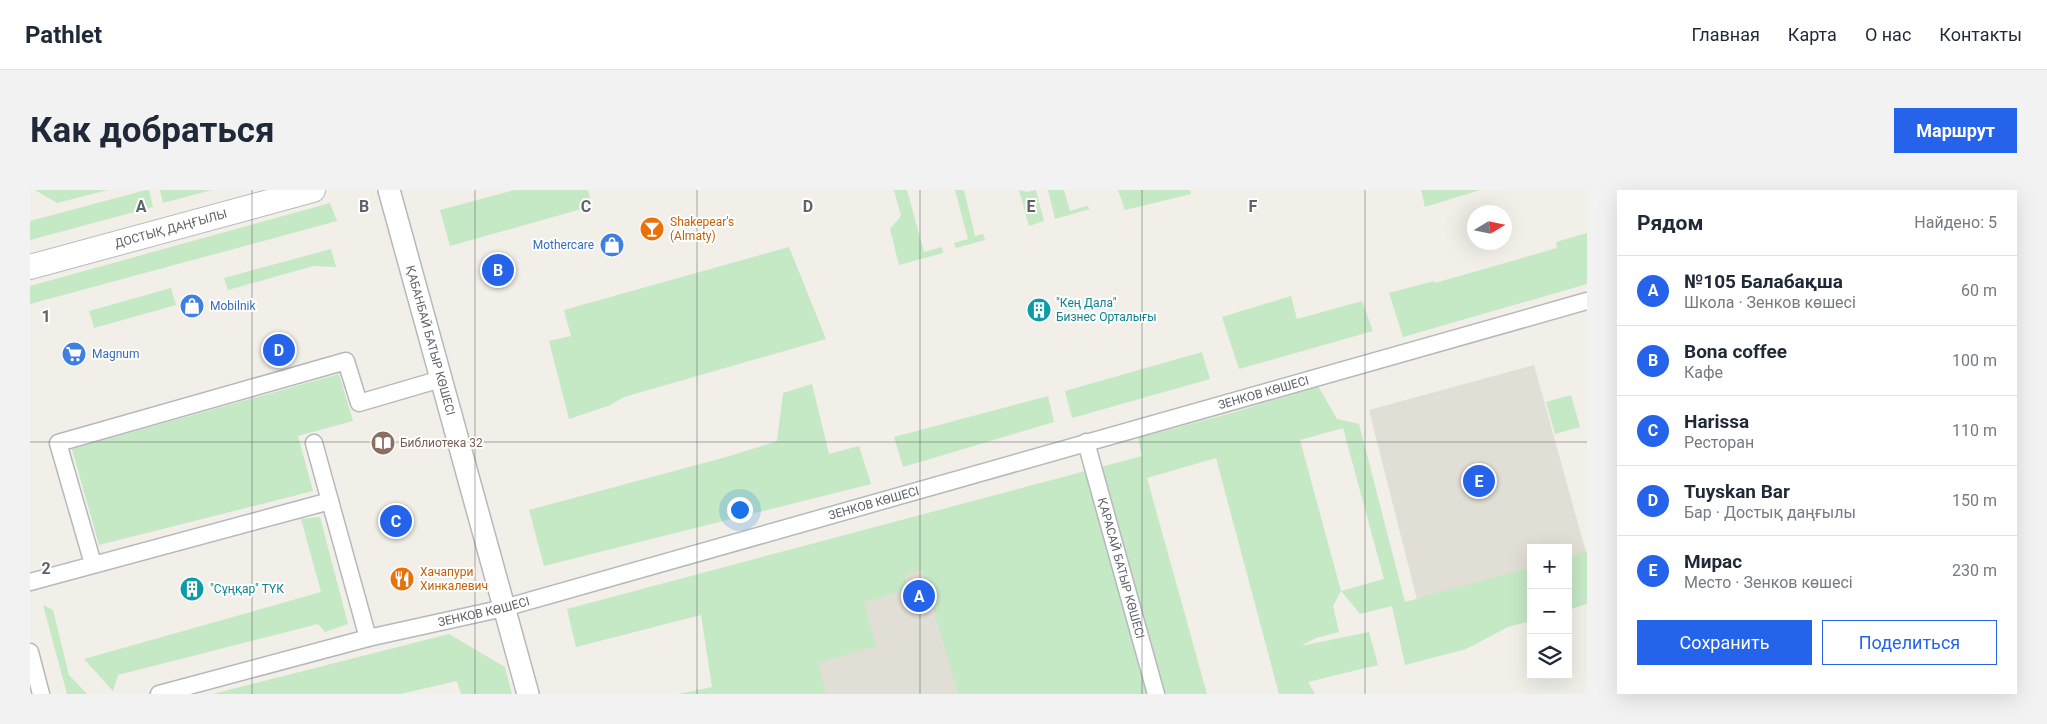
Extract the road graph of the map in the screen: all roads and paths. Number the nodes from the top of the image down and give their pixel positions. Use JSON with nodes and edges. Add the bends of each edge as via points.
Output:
{"nodes":[{"id":1,"x":313,"y":190,"type":"edge"},
{"id":2,"x":389,"y":190,"type":"edge"},
{"id":3,"x":30,"y":267,"type":"edge"},
{"id":4,"x":1587,"y":301,"type":"edge"},
{"id":5,"x":440,"y":380,"type":"junction"},
{"id":6,"x":1086,"y":442,"type":"junction"},
{"id":7,"x":314,"y":443,"type":"dead end"},
{"id":8,"x":330,"y":501,"type":"junction"},
{"id":9,"x":93,"y":564,"type":"junction"},
{"id":10,"x":30,"y":582,"type":"edge"},
{"id":11,"x":504,"y":608,"type":"junction"},
{"id":12,"x":368,"y":638,"type":"junction"},
{"id":13,"x":30,"y":652,"type":"edge"},
{"id":14,"x":41,"y":694,"type":"edge"},
{"id":15,"x":159,"y":694,"type":"edge"},
{"id":16,"x":528,"y":694,"type":"edge"},
{"id":17,"x":1156,"y":694,"type":"edge"}],
"edges":[{"from":1,"to":3,"type":"main road","name":"ДОСТЫҚ ДАҢҒЫЛЫ"},
{"from":2,"to":5,"type":"street","name":"ҚАБАНБАЙ БАТЫР КӨШЕСІ"},
{"from":4,"to":6,"type":"street","name":"ЗЕНКОВ КӨШЕСІ"},
{"from":5,"to":9,"type":"street","via":[[359,403],[346,361],[58,443]]},
{"from":5,"to":11,"type":"street","name":"ҚАБАНБАЙ БАТЫР КӨШЕСІ"},
{"from":6,"to":11,"type":"street","name":"ЗЕНКОВ КӨШЕСІ"},
{"from":6,"to":17,"type":"street","name":"ҚАРАСАЙ БАТЫР КӨШЕСІ"},
{"from":7,"to":8,"type":"street"},
{"from":8,"to":9,"type":"street"},
{"from":8,"to":12,"type":"street"},
{"from":9,"to":10,"type":"street"},
{"from":11,"to":12,"type":"street","name":"ЗЕНКОВ КӨШЕСІ"},
{"from":11,"to":16,"type":"street","name":"ҚАБАНБАЙ БАТЫР КӨШЕСІ"},
{"from":12,"to":15,"type":"street","name":"ЗЕНКОВ КӨШЕСІ"},
{"from":13,"to":14,"type":"street"}]}
